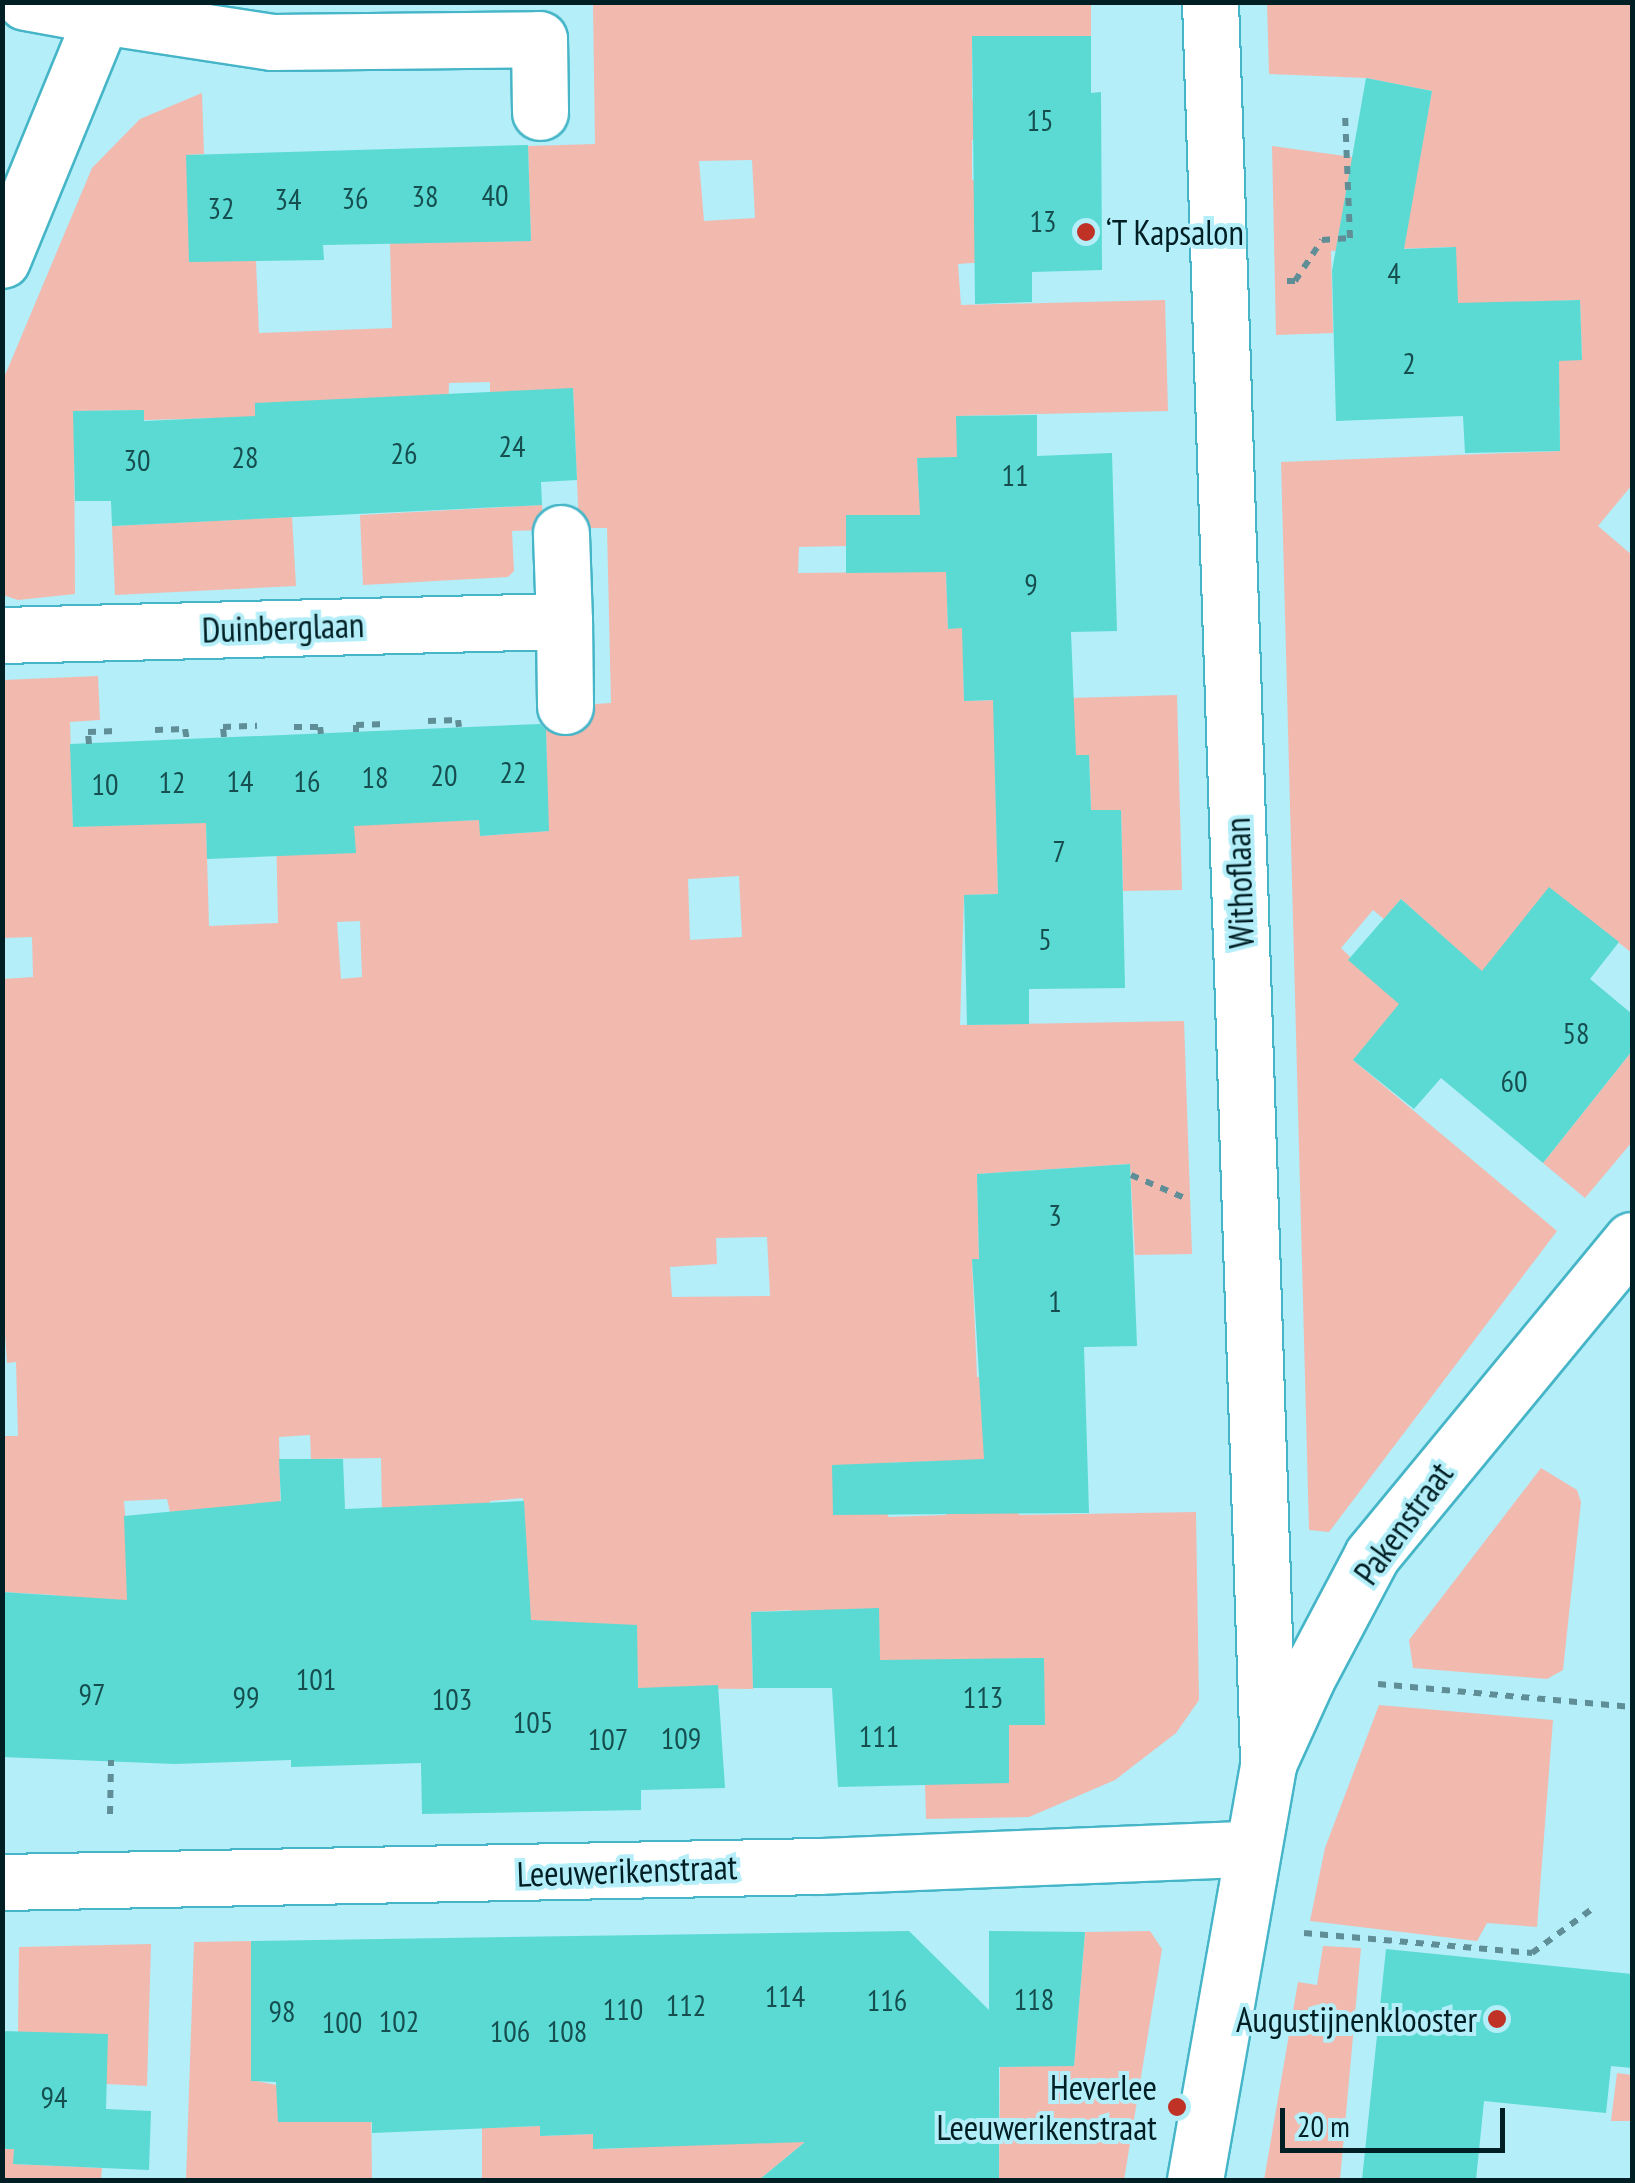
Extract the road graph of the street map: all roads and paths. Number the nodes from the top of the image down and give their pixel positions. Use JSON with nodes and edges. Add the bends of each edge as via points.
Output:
{"nodes":[{"id":1,"x":25,"y":2,"type":"edge"},
{"id":2,"x":1210,"y":2,"type":"edge"},
{"id":3,"x":102,"y":16,"type":"junction"},
{"id":4,"x":540,"y":112,"type":"dead end"},
{"id":5,"x":1345,"y":114,"type":"dead end"},
{"id":6,"x":2,"y":260,"type":"edge"},
{"id":7,"x":1219,"y":282,"type":"junction"},
{"id":8,"x":561,"y":534,"type":"dead end"},
{"id":9,"x":564,"y":621,"type":"junction"},
{"id":10,"x":2,"y":635,"type":"edge"},
{"id":11,"x":566,"y":706,"type":"dead end"},
{"id":12,"x":428,"y":721,"type":"dead end"},
{"id":13,"x":387,"y":724,"type":"dead end"},
{"id":14,"x":257,"y":726,"type":"dead end"},
{"id":15,"x":294,"y":727,"type":"dead end"},
{"id":16,"x":458,"y":727,"type":"dead end"},
{"id":17,"x":156,"y":730,"type":"dead end"},
{"id":18,"x":116,"y":731,"type":"dead end"},
{"id":19,"x":356,"y":732,"type":"dead end"},
{"id":20,"x":321,"y":734,"type":"dead end"},
{"id":21,"x":224,"y":737,"type":"dead end"},
{"id":22,"x":187,"y":740,"type":"dead end"},
{"id":23,"x":89,"y":744,"type":"dead end"},
{"id":24,"x":1632,"y":1240,"type":"edge"},
{"id":25,"x":1307,"y":1678,"type":"junction"},
{"id":26,"x":1632,"y":1707,"type":"edge"},
{"id":27,"x":1268,"y":1764,"type":"junction"},
{"id":28,"x":1251,"y":1849,"type":"junction"},
{"id":29,"x":2,"y":1882,"type":"edge"},
{"id":30,"x":1596,"y":1906,"type":"dead end"},
{"id":31,"x":1238,"y":1927,"type":"junction"},
{"id":32,"x":1195,"y":2180,"type":"edge"}],
"edges":[{"from":1,"to":3,"type":"street"},
{"from":2,"to":7,"type":"street","name":"Withoflaan"},
{"from":3,"to":4,"type":"street","via":[[272,42],[538,40]]},
{"from":3,"to":6,"type":"street"},
{"from":5,"to":7,"type":"path","via":[[1350,238],[1322,240],[1295,281]]},
{"from":7,"to":27,"type":"street","name":"Withoflaan"},
{"from":8,"to":9,"type":"street"},
{"from":9,"to":10,"type":"street","name":"Duinberglaan"},
{"from":9,"to":11,"type":"street"},
{"from":12,"to":16,"type":"path","via":[[458,720]]},
{"from":13,"to":19,"type":"path","via":[[356,725]]},
{"from":14,"to":21,"type":"path","via":[[224,727]]},
{"from":15,"to":20,"type":"path","via":[[320,727]]},
{"from":17,"to":22,"type":"path","via":[[186,728]]},
{"from":18,"to":23,"type":"path","via":[[88,732]]},
{"from":24,"to":25,"type":"street","name":"Pakenstraat","via":[[1372,1555]]},
{"from":25,"to":26,"type":"path"},
{"from":25,"to":27,"type":"street","name":"Pakenstraat"},
{"from":27,"to":28,"type":"street","name":"Pakenstraat"},
{"from":28,"to":29,"type":"street","name":"Leeuwerikenstraat","via":[[839,1865]]},
{"from":28,"to":31,"type":"street","name":"Pakenstraat"},
{"from":30,"to":31,"type":"path","via":[[1532,1953]]},
{"from":31,"to":32,"type":"street","name":"Pakenstraat"}]}
